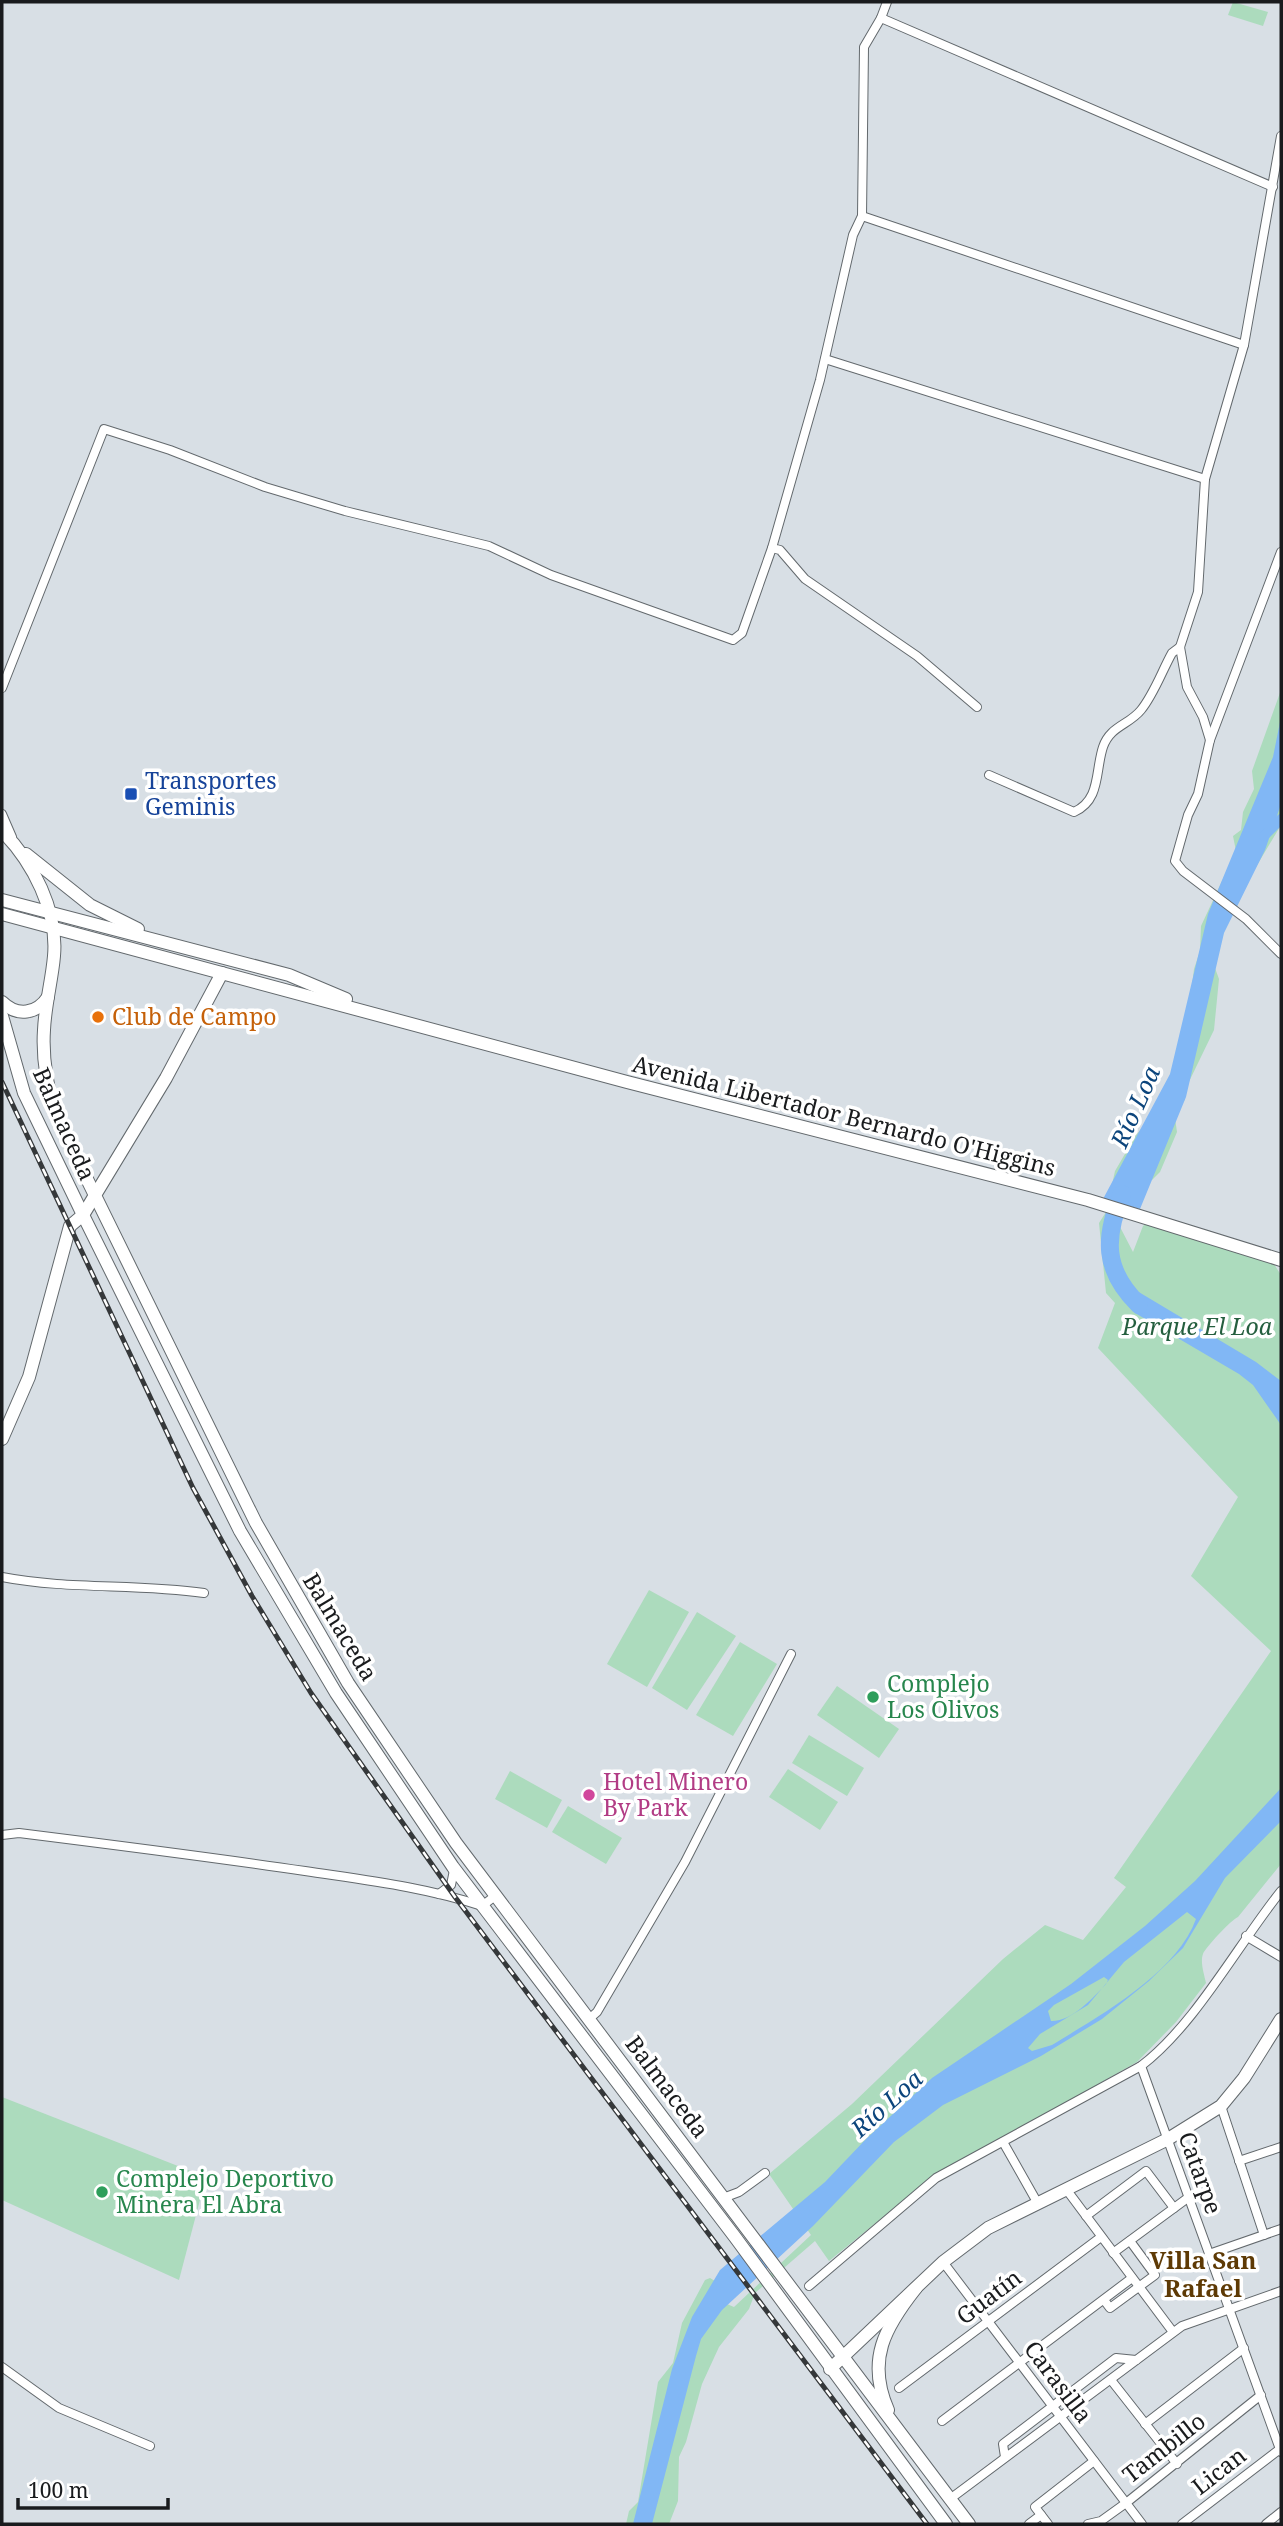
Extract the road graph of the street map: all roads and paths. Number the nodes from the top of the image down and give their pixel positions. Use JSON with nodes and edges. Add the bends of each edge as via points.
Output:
{"nodes":[{"id":1,"x":887,"y":2,"type":"edge"},
{"id":2,"x":881,"y":18,"type":"junction"},
{"id":3,"x":1281,"y":136,"type":"edge"},
{"id":4,"x":1273,"y":187,"type":"junction"},
{"id":5,"x":862,"y":216,"type":"junction"},
{"id":6,"x":1244,"y":345,"type":"junction"},
{"id":7,"x":825,"y":359,"type":"junction"},
{"id":8,"x":1205,"y":479,"type":"junction"},
{"id":9,"x":772,"y":548,"type":"junction"},
{"id":10,"x":1281,"y":552,"type":"edge"},
{"id":11,"x":1180,"y":648,"type":"junction"},
{"id":12,"x":2,"y":688,"type":"edge"},
{"id":13,"x":977,"y":706,"type":"dead end"},
{"id":14,"x":1210,"y":740,"type":"junction"},
{"id":15,"x":989,"y":775,"type":"dead end"},
{"id":16,"x":2,"y":814,"type":"edge"},
{"id":17,"x":2,"y":833,"type":"edge"},
{"id":18,"x":16,"y":844,"type":"junction"},
{"id":19,"x":2,"y":900,"type":"edge"},
{"id":20,"x":50,"y":912,"type":"junction"},
{"id":21,"x":2,"y":914,"type":"edge"},
{"id":22,"x":51,"y":927,"type":"junction"},
{"id":23,"x":75,"y":933,"type":"junction"},
{"id":24,"x":170,"y":944,"type":"junction"},
{"id":25,"x":54,"y":952,"type":"junction"},
{"id":26,"x":1281,"y":954,"type":"edge"},
{"id":27,"x":222,"y":973,"type":"junction"},
{"id":28,"x":48,"y":997,"type":"junction"},
{"id":29,"x":2,"y":1002,"type":"edge"},
{"id":30,"x":2,"y":1016,"type":"edge"},
{"id":31,"x":395,"y":1019,"type":"junction"},
{"id":32,"x":94,"y":1197,"type":"junction"},
{"id":33,"x":83,"y":1215,"type":"junction"},
{"id":34,"x":1281,"y":1260,"type":"edge"},
{"id":35,"x":2,"y":1439,"type":"edge"},
{"id":36,"x":2,"y":1577,"type":"edge"},
{"id":37,"x":204,"y":1593,"type":"dead end"},
{"id":38,"x":791,"y":1654,"type":"dead end"},
{"id":39,"x":2,"y":1835,"type":"edge"},
{"id":40,"x":453,"y":1867,"type":"junction"},
{"id":41,"x":1281,"y":1891,"type":"edge"},
{"id":42,"x":439,"y":1894,"type":"junction"},
{"id":43,"x":495,"y":1896,"type":"junction"},
{"id":44,"x":482,"y":1906,"type":"junction"},
{"id":45,"x":1246,"y":1936,"type":"junction"},
{"id":46,"x":1281,"y":1957,"type":"edge"},
{"id":47,"x":589,"y":2019,"type":"junction"},
{"id":48,"x":1279,"y":2026,"type":"edge"},
{"id":49,"x":1141,"y":2066,"type":"junction"},
{"id":50,"x":1221,"y":2106,"type":"junction"},
{"id":51,"x":1168,"y":2139,"type":"junction"},
{"id":52,"x":1003,"y":2142,"type":"junction"},
{"id":53,"x":1281,"y":2147,"type":"edge"},
{"id":54,"x":1239,"y":2161,"type":"junction"},
{"id":55,"x":765,"y":2173,"type":"dead end"},
{"id":56,"x":1066,"y":2189,"type":"junction"},
{"id":57,"x":1189,"y":2197,"type":"junction"},
{"id":58,"x":723,"y":2198,"type":"junction"},
{"id":59,"x":1037,"y":2202,"type":"junction"},
{"id":60,"x":1174,"y":2208,"type":"junction"},
{"id":61,"x":1086,"y":2216,"type":"junction"},
{"id":62,"x":1281,"y":2229,"type":"edge"},
{"id":63,"x":741,"y":2232,"type":"junction"},
{"id":64,"x":1265,"y":2235,"type":"junction"},
{"id":65,"x":1101,"y":2237,"type":"junction"},
{"id":66,"x":1129,"y":2241,"type":"junction"},
{"id":67,"x":1114,"y":2253,"type":"junction"},
{"id":68,"x":1209,"y":2254,"type":"junction"},
{"id":69,"x":943,"y":2262,"type":"junction"},
{"id":70,"x":1132,"y":2278,"type":"junction"},
{"id":71,"x":809,"y":2286,"type":"dead end"},
{"id":72,"x":1139,"y":2287,"type":"junction"},
{"id":73,"x":916,"y":2288,"type":"junction"},
{"id":74,"x":783,"y":2289,"type":"junction"},
{"id":75,"x":1281,"y":2291,"type":"edge"},
{"id":76,"x":1104,"y":2300,"type":"junction"},
{"id":77,"x":1230,"y":2310,"type":"junction"},
{"id":78,"x":988,"y":2321,"type":"junction"},
{"id":79,"x":1173,"y":2332,"type":"junction"},
{"id":80,"x":1244,"y":2348,"type":"junction"},
{"id":81,"x":842,"y":2357,"type":"junction"},
{"id":82,"x":1136,"y":2360,"type":"junction"},
{"id":83,"x":1019,"y":2363,"type":"junction"},
{"id":84,"x":2,"y":2367,"type":"edge"},
{"id":85,"x":830,"y":2369,"type":"junction"},
{"id":86,"x":1111,"y":2380,"type":"junction"},
{"id":87,"x":899,"y":2388,"type":"dead end"},
{"id":88,"x":1261,"y":2395,"type":"junction"},
{"id":89,"x":1052,"y":2405,"type":"junction"},
{"id":90,"x":1061,"y":2418,"type":"junction"},
{"id":91,"x":942,"y":2421,"type":"dead end"},
{"id":92,"x":893,"y":2423,"type":"junction"},
{"id":93,"x":1145,"y":2424,"type":"junction"},
{"id":94,"x":150,"y":2446,"type":"dead end"},
{"id":95,"x":1281,"y":2450,"type":"edge"},
{"id":96,"x":1005,"y":2457,"type":"junction"},
{"id":97,"x":1094,"y":2461,"type":"junction"},
{"id":98,"x":1177,"y":2464,"type":"junction"},
{"id":99,"x":950,"y":2499,"type":"junction"},
{"id":100,"x":1126,"y":2503,"type":"junction"},
{"id":101,"x":1281,"y":2512,"type":"edge"},
{"id":102,"x":1041,"y":2515,"type":"junction"},
{"id":103,"x":946,"y":2524,"type":"edge"},
{"id":104,"x":969,"y":2524,"type":"edge"},
{"id":105,"x":1028,"y":2524,"type":"edge"},
{"id":106,"x":1048,"y":2524,"type":"edge"},
{"id":107,"x":1088,"y":2524,"type":"edge"},
{"id":108,"x":1142,"y":2524,"type":"edge"},
{"id":109,"x":1182,"y":2524,"type":"edge"},
{"id":110,"x":1265,"y":2524,"type":"edge"}],
"edges":[{"from":1,"to":2,"type":"street"},
{"from":2,"to":4,"type":"street"},
{"from":2,"to":5,"type":"street","via":[[864,47]]},
{"from":3,"to":4,"type":"street"},
{"from":4,"to":6,"type":"street"},
{"from":5,"to":6,"type":"street"},
{"from":5,"to":7,"type":"street","via":[[853,235]]},
{"from":6,"to":8,"type":"street"},
{"from":7,"to":8,"type":"street"},
{"from":7,"to":9,"type":"street"},
{"from":8,"to":11,"type":"street","via":[[1198,592]]},
{"from":9,"to":12,"type":"street","via":[[742,633],[733,640],[551,575],[489,546],[265,487],[104,429]]},
{"from":9,"to":13,"type":"street","via":[[780,550],[805,579],[917,656]]},
{"from":10,"to":14,"type":"street"},
{"from":11,"to":14,"type":"street","via":[[1187,687]]},
{"from":11,"to":15,"type":"street","via":[[1172,653],[1143,708],[1110,733],[1093,795],[1083,808],[1074,812]]},
{"from":14,"to":26,"type":"street","via":[[1198,794],[1175,860],[1247,919]]},
{"from":16,"to":18,"type":"street"},
{"from":17,"to":18,"type":"main road","name":"Balmaceda"},
{"from":18,"to":20,"type":"main road","name":"Balmaceda"},
{"from":18,"to":24,"type":"main road","via":[[90,905]]},
{"from":19,"to":20,"type":"main road","name":"Avenida Libertador Bernardo O'Higgins"},
{"from":20,"to":22,"type":"main road","name":"Balmaceda"},
{"from":20,"to":24,"type":"main road","name":"Avenida Libertador Bernardo O'Higgins"},
{"from":21,"to":22,"type":"main road","name":"Avenida Libertador Bernardo O'Higgins"},
{"from":22,"to":23,"type":"main road","name":"Avenida Libertador Bernardo O'Higgins"},
{"from":22,"to":25,"type":"main road","name":"Balmaceda"},
{"from":23,"to":25,"type":"main road"},
{"from":23,"to":27,"type":"main road","name":"Avenida Libertador Bernardo O'Higgins"},
{"from":24,"to":31,"type":"main road","name":"Avenida Libertador Bernardo O'Higgins","via":[[289,975]]},
{"from":25,"to":28,"type":"main road","name":"Balmaceda"},
{"from":27,"to":31,"type":"main road","name":"Avenida Libertador Bernardo O'Higgins"},
{"from":27,"to":32,"type":"main road"},
{"from":28,"to":29,"type":"main road","via":[[41,1006],[24,1012]]},
{"from":28,"to":32,"type":"main road","name":"Balmaceda","via":[[43,1047],[50,1098]]},
{"from":30,"to":33,"type":"main road","name":"Balmaceda","via":[[24,1093]]},
{"from":31,"to":34,"type":"main road","name":"Avenida Libertador Bernardo O'Higgins","via":[[1088,1200]]},
{"from":32,"to":33,"type":"main road"},
{"from":32,"to":43,"type":"main road","name":"Balmaceda","via":[[228,1470],[315,1628],[418,1790]]},
{"from":33,"to":35,"type":"main road","via":[[70,1226],[29,1377]]},
{"from":33,"to":40,"type":"main road","name":"Balmaceda","via":[[246,1542],[336,1693]]},
{"from":36,"to":37,"type":"street","via":[[44,1585],[139,1586]]},
{"from":38,"to":47,"type":"street","via":[[685,1862]]},
{"from":39,"to":42,"type":"street","via":[[19,1833],[235,1861]]},
{"from":40,"to":42,"type":"street","via":[[451,1885]]},
{"from":40,"to":44,"type":"main road","name":"Balmaceda"},
{"from":41,"to":45,"type":"street"},
{"from":42,"to":44,"type":"street"},
{"from":43,"to":44,"type":"street"},
{"from":43,"to":47,"type":"main road","name":"Balmaceda"},
{"from":44,"to":63,"type":"main road","name":"Balmaceda"},
{"from":45,"to":46,"type":"street"},
{"from":45,"to":49,"type":"street","via":[[1181,2028]]},
{"from":47,"to":58,"type":"main road","name":"Balmaceda"},
{"from":48,"to":50,"type":"main road"},
{"from":49,"to":51,"type":"street","name":"Catarpe"},
{"from":49,"to":52,"type":"street"},
{"from":50,"to":51,"type":"main road"},
{"from":50,"to":54,"type":"street"},
{"from":51,"to":56,"type":"main road"},
{"from":51,"to":57,"type":"street","name":"Catarpe"},
{"from":52,"to":59,"type":"street"},
{"from":52,"to":71,"type":"street","via":[[930,2183]]},
{"from":53,"to":54,"type":"street"},
{"from":54,"to":64,"type":"street"},
{"from":55,"to":58,"type":"street"},
{"from":56,"to":59,"type":"main road"},
{"from":56,"to":61,"type":"street"},
{"from":57,"to":60,"type":"street"},
{"from":57,"to":68,"type":"street","name":"Catarpe"},
{"from":58,"to":63,"type":"main road","name":"Balmaceda"},
{"from":59,"to":69,"type":"main road","via":[[988,2228]]},
{"from":60,"to":61,"type":"street","via":[[1146,2171]]},
{"from":60,"to":66,"type":"street"},
{"from":61,"to":65,"type":"street"},
{"from":62,"to":64,"type":"street"},
{"from":63,"to":74,"type":"main road","name":"Balmaceda"},
{"from":64,"to":68,"type":"street"},
{"from":65,"to":67,"type":"street"},
{"from":65,"to":78,"type":"street","name":"Guatín"},
{"from":66,"to":67,"type":"street"},
{"from":66,"to":72,"type":"street","via":[[1155,2275]]},
{"from":67,"to":70,"type":"street"},
{"from":68,"to":77,"type":"street","name":"Catarpe"},
{"from":69,"to":73,"type":"main road"},
{"from":69,"to":78,"type":"street","name":"Carasilla"},
{"from":70,"to":72,"type":"street"},
{"from":70,"to":76,"type":"street"},
{"from":72,"to":76,"type":"street","via":[[1110,2308]]},
{"from":72,"to":79,"type":"street"},
{"from":73,"to":81,"type":"main road"},
{"from":73,"to":92,"type":"main road","via":[[892,2318],[879,2357],[880,2386]]},
{"from":74,"to":81,"type":"main road","name":"Balmaceda"},
{"from":74,"to":85,"type":"main road","name":"Balmaceda"},
{"from":75,"to":77,"type":"street"},
{"from":76,"to":83,"type":"street"},
{"from":77,"to":79,"type":"street"},
{"from":77,"to":80,"type":"street","name":"Catarpe"},
{"from":78,"to":83,"type":"street","name":"Carasilla"},
{"from":78,"to":87,"type":"street","name":"Guatín"},
{"from":79,"to":82,"type":"street"},
{"from":80,"to":88,"type":"street","name":"Catarpe"},
{"from":80,"to":93,"type":"street"},
{"from":81,"to":85,"type":"main road"},
{"from":81,"to":92,"type":"main road","name":"Balmaceda"},
{"from":82,"to":86,"type":"street"},
{"from":82,"to":89,"type":"street","via":[[1116,2358]]},
{"from":83,"to":89,"type":"street","name":"Carasilla"},
{"from":83,"to":91,"type":"street"},
{"from":84,"to":94,"type":"street","via":[[59,2408]]},
{"from":85,"to":103,"type":"main road","name":"Balmaceda"},
{"from":86,"to":90,"type":"street"},
{"from":86,"to":93,"type":"street"},
{"from":88,"to":95,"type":"street","name":"Catarpe"},
{"from":88,"to":98,"type":"street","name":"Tambillo"},
{"from":89,"to":90,"type":"street","name":"Carasilla"},
{"from":89,"to":96,"type":"street","via":[[1003,2444]]},
{"from":90,"to":96,"type":"street"},
{"from":90,"to":97,"type":"street","name":"Carasilla"},
{"from":92,"to":99,"type":"main road","name":"Balmaceda"},
{"from":93,"to":98,"type":"street"},
{"from":95,"to":109,"type":"street","name":"Lican"},
{"from":96,"to":99,"type":"street"},
{"from":97,"to":100,"type":"street","name":"Carasilla"},
{"from":97,"to":102,"type":"street","via":[[1035,2507]]},
{"from":98,"to":100,"type":"street","name":"Tambillo"},
{"from":99,"to":104,"type":"main road","name":"Balmaceda"},
{"from":100,"to":107,"type":"street","name":"Tambillo","via":[[1101,2521]]},
{"from":100,"to":108,"type":"street","name":"Carasilla"},
{"from":101,"to":110,"type":"street"},
{"from":102,"to":105,"type":"street"},
{"from":102,"to":106,"type":"street"}]}
